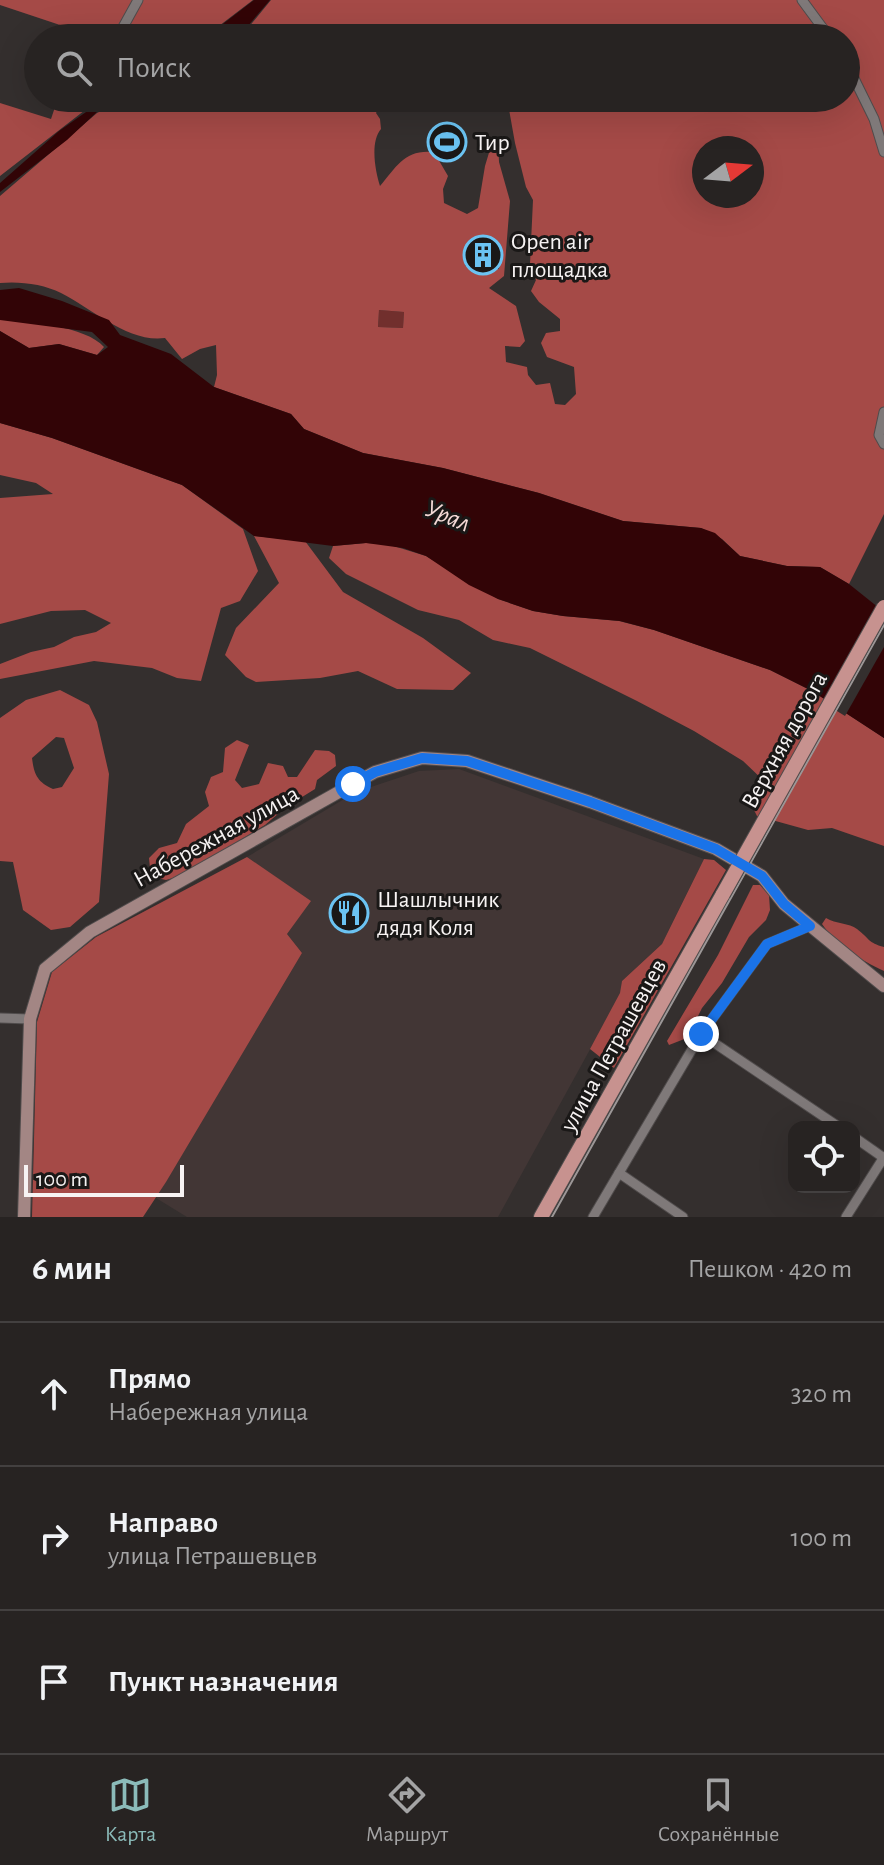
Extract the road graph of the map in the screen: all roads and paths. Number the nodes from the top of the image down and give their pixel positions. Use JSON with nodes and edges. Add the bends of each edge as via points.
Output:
{"nodes":[{"id":1,"x":138,"y":0,"type":"edge"},
{"id":2,"x":802,"y":0,"type":"edge"},
{"id":3,"x":125,"y":24,"type":"edge"},
{"id":4,"x":820,"y":24,"type":"edge"},
{"id":5,"x":860,"y":90,"type":"edge"},
{"id":6,"x":884,"y":152,"type":"edge"},
{"id":7,"x":884,"y":412,"type":"edge"},
{"id":8,"x":884,"y":444,"type":"edge"},
{"id":9,"x":884,"y":607,"type":"edge"},
{"id":10,"x":723,"y":894,"type":"joint"},
{"id":11,"x":810,"y":926,"type":"junction"},
{"id":12,"x":884,"y":986,"type":"edge"},
{"id":13,"x":0,"y":1018,"type":"edge"},
{"id":14,"x":30,"y":1019,"type":"junction"},
{"id":15,"x":701,"y":1034,"type":"junction"},
{"id":16,"x":830,"y":1121,"type":"edge"},
{"id":17,"x":860,"y":1141,"type":"edge"},
{"id":18,"x":884,"y":1157,"type":"edge"},
{"id":19,"x":619,"y":1173,"type":"junction"},
{"id":20,"x":24,"y":1217,"type":"edge"},
{"id":21,"x":541,"y":1217,"type":"edge"},
{"id":22,"x":593,"y":1217,"type":"edge"},
{"id":23,"x":683,"y":1217,"type":"edge"},
{"id":24,"x":846,"y":1217,"type":"edge"}],
"edges":[{"from":1,"to":3,"type":"street"},
{"from":2,"to":4,"type":"street"},
{"from":5,"to":6,"type":"street"},
{"from":7,"to":8,"type":"street","via":[[879,435]]},
{"from":9,"to":10,"type":"main road","name":"Верхняя дорога","bridge":true},
{"from":10,"to":21,"type":"main road","name":"улица Петрашевцев"},
{"from":11,"to":12,"type":"main road","name":"Набережная улица"},
{"from":11,"to":14,"type":"main road","name":"Набережная улица","via":[[762,876],[716,849],[467,761],[422,758],[375,772],[90,932],[45,969]]},
{"from":11,"to":15,"type":"street","via":[[767,944]]},
{"from":13,"to":14,"type":"street"},
{"from":14,"to":20,"type":"main road","name":"Набережная улица"},
{"from":15,"to":16,"type":"street"},
{"from":15,"to":19,"type":"street"},
{"from":17,"to":18,"type":"street"},
{"from":18,"to":24,"type":"street"},
{"from":19,"to":22,"type":"street"},
{"from":19,"to":23,"type":"street"}]}
